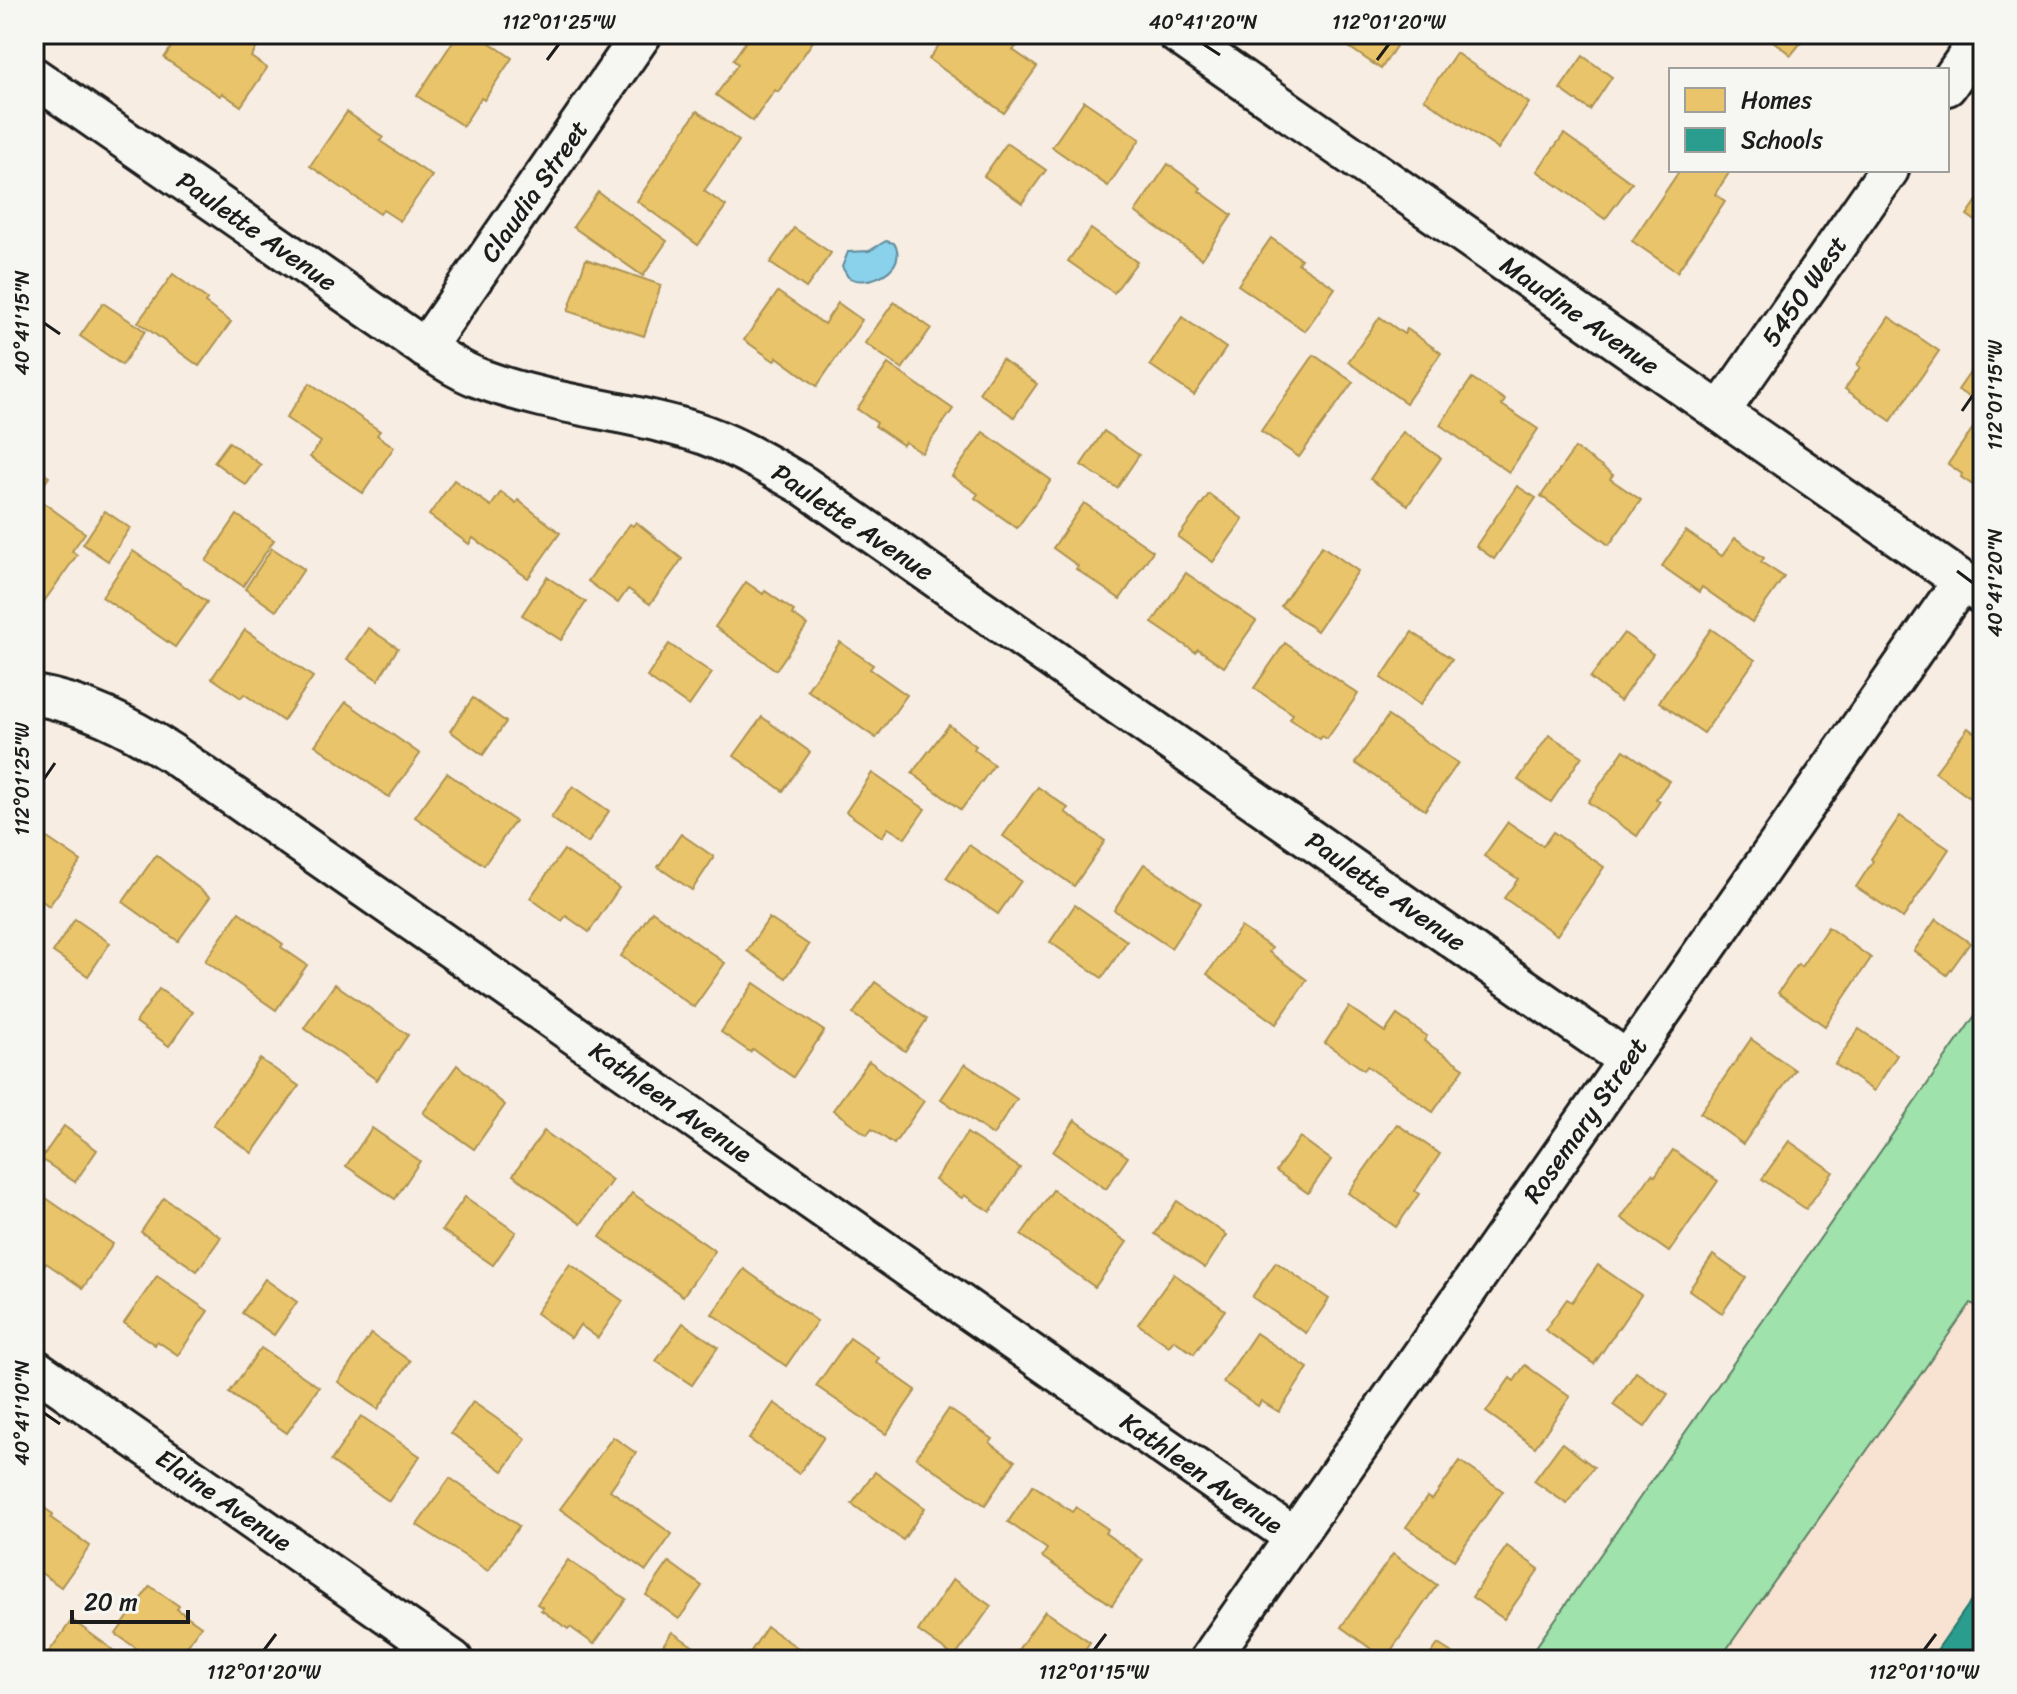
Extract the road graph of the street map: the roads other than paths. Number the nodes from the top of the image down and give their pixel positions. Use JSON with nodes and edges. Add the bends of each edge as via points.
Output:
{"nodes":[{"id":1,"x":642,"y":34,"type":"edge"},
{"id":2,"x":1177,"y":34,"type":"edge"},
{"id":3,"x":1980,"y":43,"type":"edge"},
{"id":4,"x":34,"y":77,"type":"edge"},
{"id":5,"x":1949,"y":83,"type":"edge"},
{"id":6,"x":1888,"y":172,"type":"edge"},
{"id":7,"x":425,"y":348,"type":"junction"},
{"id":8,"x":1720,"y":412,"type":"junction"},
{"id":9,"x":1972,"y":588,"type":"edge"},
{"id":10,"x":34,"y":695,"type":"edge"},
{"id":11,"x":1627,"y":1060,"type":"junction"},
{"id":12,"x":34,"y":1368,"type":"edge"},
{"id":13,"x":1294,"y":1537,"type":"junction"},
{"id":14,"x":453,"y":1660,"type":"edge"},
{"id":15,"x":1209,"y":1660,"type":"edge"}],
"edges":[{"from":1,"to":7,"type":"street","name":"Claudia Street"},
{"from":2,"to":8,"type":"street","name":"Maudine Avenue"},
{"from":3,"to":5,"type":"street"},
{"from":4,"to":7,"type":"street","name":"Paulette Avenue"},
{"from":6,"to":8,"type":"street","name":"5450 West"},
{"from":7,"to":11,"type":"street","name":"Paulette Avenue","via":[[502,386],[693,431],[803,485]]},
{"from":8,"to":9,"type":"street","name":"Maudine Avenue"},
{"from":9,"to":11,"type":"street","name":"Rosemary Street"},
{"from":10,"to":13,"type":"street","name":"Kathleen Avenue","via":[[90,709],[171,753]]},
{"from":11,"to":13,"type":"street","name":"Rosemary Street"},
{"from":12,"to":14,"type":"street","name":"Elaine Avenue"},
{"from":13,"to":15,"type":"street","name":"Rosemary Street"}]}
